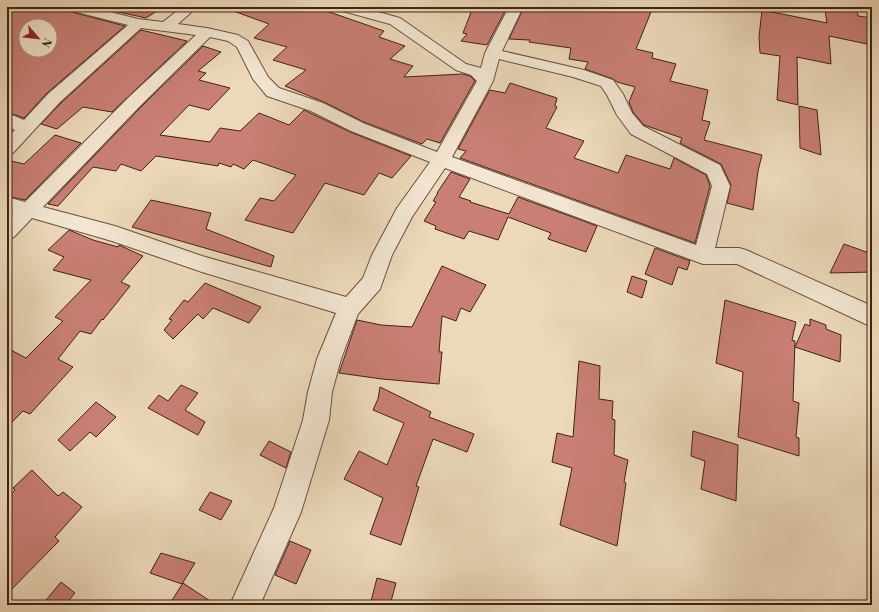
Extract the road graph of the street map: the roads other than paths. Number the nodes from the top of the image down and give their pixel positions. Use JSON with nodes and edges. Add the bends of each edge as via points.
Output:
{"nodes":[{"id":1,"x":73,"y":7,"type":"edge"},
{"id":2,"x":190,"y":7,"type":"edge"},
{"id":3,"x":344,"y":7,"type":"edge"},
{"id":4,"x":516,"y":7,"type":"edge"},
{"id":5,"x":112,"y":11,"type":"edge"},
{"id":6,"x":138,"y":23,"type":"junction"},
{"id":7,"x":167,"y":26,"type":"junction"},
{"id":8,"x":207,"y":32,"type":"junction"},
{"id":9,"x":493,"y":53,"type":"junction"},
{"id":10,"x":485,"y":81,"type":"junction"},
{"id":11,"x":7,"y":118,"type":"edge"},
{"id":12,"x":25,"y":128,"type":"junction"},
{"id":13,"x":7,"y":149,"type":"edge"},
{"id":14,"x":442,"y":160,"type":"junction"},
{"id":15,"x":15,"y":206,"type":"edge"},
{"id":16,"x":7,"y":232,"type":"edge"},
{"id":17,"x":703,"y":256,"type":"junction"},
{"id":18,"x":350,"y":308,"type":"junction"},
{"id":19,"x":872,"y":317,"type":"edge"},
{"id":20,"x":245,"y":605,"type":"edge"}],
"edges":[{"from":1,"to":5,"type":"street"},
{"from":2,"to":7,"type":"street"},
{"from":3,"to":10,"type":"street","via":[[396,21],[461,67],[477,72]]},
{"from":4,"to":9,"type":"street"},
{"from":5,"to":6,"type":"street"},
{"from":6,"to":7,"type":"street"},
{"from":6,"to":12,"type":"street","via":[[54,98]]},
{"from":7,"to":8,"type":"street"},
{"from":8,"to":14,"type":"street","via":[[233,38],[243,44],[261,79],[273,92],[317,107],[357,127]]},
{"from":8,"to":15,"type":"street","via":[[135,102]]},
{"from":9,"to":10,"type":"street"},
{"from":9,"to":17,"type":"street","via":[[578,73],[607,83],[625,116],[637,130],[714,170],[721,186]]},
{"from":10,"to":14,"type":"street"},
{"from":11,"to":12,"type":"street"},
{"from":12,"to":13,"type":"street"},
{"from":14,"to":17,"type":"street"},
{"from":14,"to":18,"type":"street","via":[[404,213],[382,255],[372,283]]},
{"from":15,"to":16,"type":"street"},
{"from":15,"to":18,"type":"street","via":[[115,234],[202,264]]},
{"from":17,"to":19,"type":"street","via":[[739,256]]},
{"from":18,"to":20,"type":"street","via":[[329,359],[316,420],[287,512]]}]}
